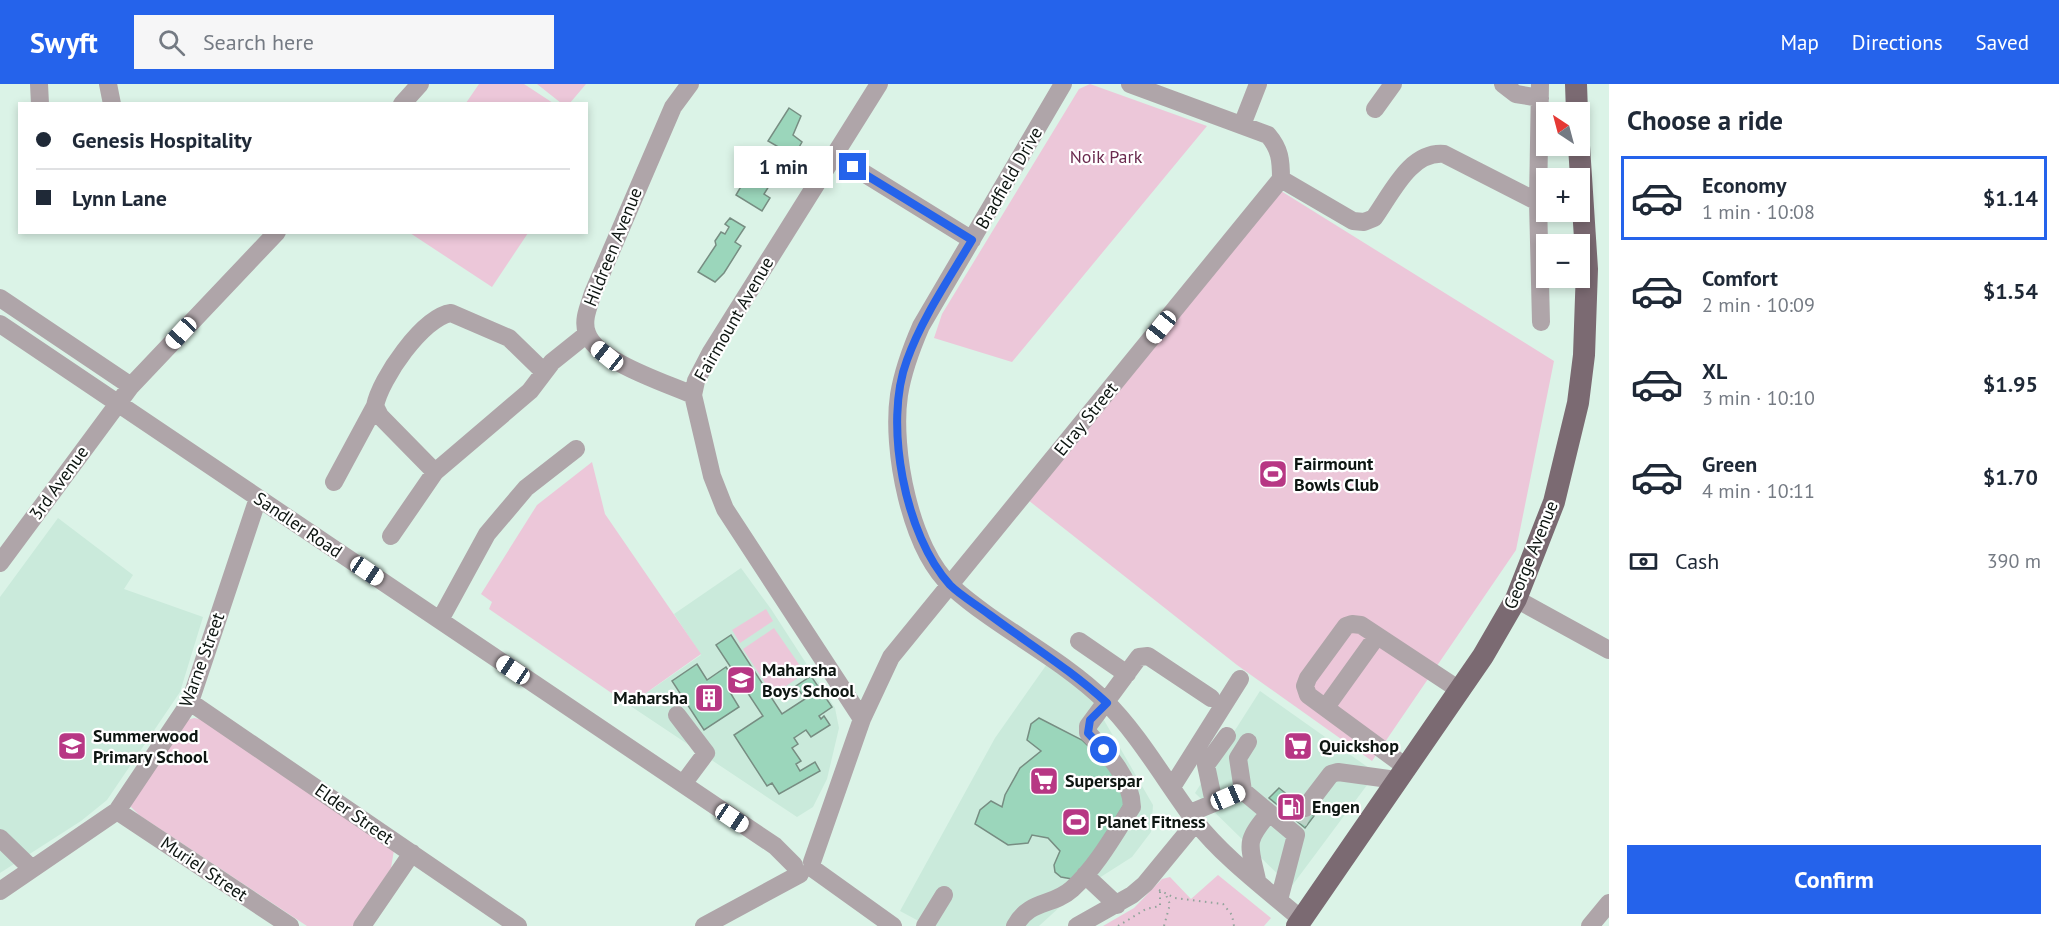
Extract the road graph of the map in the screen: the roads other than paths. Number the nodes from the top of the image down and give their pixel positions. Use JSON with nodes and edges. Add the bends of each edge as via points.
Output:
{"nodes":[{"id":1,"x":39,"y":84,"type":"edge"},
{"id":2,"x":108,"y":84,"type":"edge"},
{"id":3,"x":420,"y":84,"type":"edge"},
{"id":4,"x":690,"y":84,"type":"edge"},
{"id":5,"x":879,"y":84,"type":"edge"},
{"id":6,"x":1063,"y":84,"type":"edge"},
{"id":7,"x":1130,"y":84,"type":"edge"},
{"id":8,"x":1258,"y":84,"type":"edge"},
{"id":9,"x":1393,"y":84,"type":"edge"},
{"id":10,"x":1503,"y":84,"type":"edge"},
{"id":11,"x":1576,"y":84,"type":"edge"},
{"id":12,"x":1539,"y":88,"type":"edge"},
{"id":13,"x":40,"y":102,"type":"edge"},
{"id":14,"x":112,"y":102,"type":"edge"},
{"id":15,"x":404,"y":102,"type":"edge"},
{"id":16,"x":1577,"y":102,"type":"edge"},
{"id":17,"x":1375,"y":110,"type":"dead end"},
{"id":18,"x":1242,"y":124,"type":"junction"},
{"id":19,"x":833,"y":154,"type":"junction"},
{"id":20,"x":1580,"y":156,"type":"edge"},
{"id":21,"x":1538,"y":168,"type":"edge"},
{"id":22,"x":1281,"y":179,"type":"junction"},
{"id":23,"x":1536,"y":201,"type":"edge"},
{"id":24,"x":1538,"y":222,"type":"edge"},
{"id":25,"x":274,"y":234,"type":"edge"},
{"id":26,"x":972,"y":240,"type":"junction"},
{"id":27,"x":0,"y":298,"type":"edge"},
{"id":28,"x":1541,"y":322,"type":"dead end"},
{"id":29,"x":0,"y":324,"type":"edge"},
{"id":30,"x":587,"y":334,"type":"junction"},
{"id":31,"x":544,"y":372,"type":"junction"},
{"id":32,"x":131,"y":386,"type":"junction"},
{"id":33,"x":693,"y":395,"type":"junction"},
{"id":34,"x":117,"y":403,"type":"junction"},
{"id":35,"x":375,"y":406,"type":"junction"},
{"id":36,"x":576,"y":448,"type":"dead end"},
{"id":37,"x":435,"y":472,"type":"junction"},
{"id":38,"x":334,"y":482,"type":"dead end"},
{"id":39,"x":258,"y":498,"type":"junction"},
{"id":40,"x":391,"y":536,"type":"dead end"},
{"id":41,"x":0,"y":563,"type":"edge"},
{"id":42,"x":951,"y":586,"type":"junction"},
{"id":43,"x":1516,"y":599,"type":"junction"},
{"id":44,"x":440,"y":620,"type":"junction"},
{"id":45,"x":1377,"y":636,"type":"junction"},
{"id":46,"x":1079,"y":641,"type":"dead end"},
{"id":47,"x":1609,"y":650,"type":"edge"},
{"id":48,"x":1127,"y":674,"type":"junction"},
{"id":49,"x":1240,"y":678,"type":"dead end"},
{"id":50,"x":1461,"y":691,"type":"junction"},
{"id":51,"x":1210,"y":698,"type":"dead end"},
{"id":52,"x":190,"y":702,"type":"junction"},
{"id":53,"x":1107,"y":703,"type":"junction"},
{"id":54,"x":1326,"y":707,"type":"junction"},
{"id":55,"x":677,"y":715,"type":"dead end"},
{"id":56,"x":862,"y":719,"type":"junction"},
{"id":57,"x":1203,"y":739,"type":"junction"},
{"id":58,"x":1248,"y":742,"type":"dead end"},
{"id":59,"x":1401,"y":773,"type":"junction"},
{"id":60,"x":683,"y":784,"type":"junction"},
{"id":61,"x":1172,"y":787,"type":"junction"},
{"id":62,"x":1243,"y":791,"type":"junction"},
{"id":63,"x":1214,"y":803,"type":"junction"},
{"id":64,"x":117,"y":812,"type":"junction"},
{"id":65,"x":1269,"y":813,"type":"junction"},
{"id":66,"x":1193,"y":818,"type":"junction"},
{"id":67,"x":1300,"y":822,"type":"junction"},
{"id":68,"x":0,"y":838,"type":"edge"},
{"id":69,"x":411,"y":854,"type":"junction"},
{"id":70,"x":804,"y":865,"type":"junction"},
{"id":71,"x":32,"y":869,"type":"junction"},
{"id":72,"x":1085,"y":875,"type":"junction"},
{"id":73,"x":1257,"y":880,"type":"junction"},
{"id":74,"x":0,"y":891,"type":"edge"},
{"id":75,"x":1609,"y":903,"type":"edge"},
{"id":76,"x":1117,"y":905,"type":"junction"},
{"id":77,"x":1294,"y":915,"type":"edge"},
{"id":78,"x":290,"y":926,"type":"edge"},
{"id":79,"x":362,"y":926,"type":"edge"},
{"id":80,"x":518,"y":926,"type":"edge"},
{"id":81,"x":704,"y":926,"type":"edge"},
{"id":82,"x":893,"y":926,"type":"edge"},
{"id":83,"x":925,"y":926,"type":"edge"},
{"id":84,"x":934,"y":926,"type":"edge"},
{"id":85,"x":1015,"y":926,"type":"edge"},
{"id":86,"x":1077,"y":926,"type":"edge"},
{"id":87,"x":1590,"y":926,"type":"edge"}],
"edges":[{"from":1,"to":13,"type":"street"},
{"from":2,"to":14,"type":"street"},
{"from":3,"to":15,"type":"street"},
{"from":4,"to":30,"type":"street","name":"Hildreen Avenue","via":[[673,106],[593,293],[586,313]]},
{"from":5,"to":19,"type":"street","name":"Fairmount Avenue"},
{"from":6,"to":26,"type":"street","name":"Bradfield Drive"},
{"from":7,"to":18,"type":"street"},
{"from":8,"to":18,"type":"street"},
{"from":9,"to":17,"type":"street"},
{"from":10,"to":12,"type":"street","via":[[1516,94]]},
{"from":11,"to":16,"type":"main road"},
{"from":12,"to":21,"type":"street"},
{"from":18,"to":22,"type":"street","via":[[1268,135],[1276,145]]},
{"from":19,"to":26,"type":"street"},
{"from":19,"to":33,"type":"street","name":"Fairmount Avenue","via":[[711,352]]},
{"from":20,"to":43,"type":"main road","name":"George Avenue","via":[[1587,269],[1578,403],[1554,502]]},
{"from":22,"to":23,"type":"street","via":[[1353,221],[1364,222],[1374,218],[1416,160],[1431,153],[1444,154]]},
{"from":22,"to":42,"type":"street","name":"Elray Street"},
{"from":24,"to":28,"type":"street"},
{"from":25,"to":32,"type":"street","name":"3rd Avenue"},
{"from":26,"to":42,"type":"street","name":"Bradfield Drive","via":[[921,326],[906,362],[897,415],[904,479],[915,524],[926,551]]},
{"from":27,"to":32,"type":"street"},
{"from":29,"to":34,"type":"street","name":"Sandler Road"},
{"from":30,"to":31,"type":"street"},
{"from":30,"to":33,"type":"street","via":[[607,356]]},
{"from":31,"to":35,"type":"street","via":[[509,338],[448,313],[399,356],[387,374]]},
{"from":31,"to":37,"type":"street","via":[[530,392]]},
{"from":32,"to":34,"type":"street","name":"3rd Avenue"},
{"from":33,"to":56,"type":"street","name":"Fairmount Avenue","via":[[724,509]]},
{"from":34,"to":39,"type":"street","name":"Sandler Road"},
{"from":34,"to":41,"type":"street","name":"3rd Avenue"},
{"from":35,"to":37,"type":"street","via":[[380,416]]},
{"from":35,"to":38,"type":"street"},
{"from":36,"to":44,"type":"street","via":[[526,488],[494,526],[480,544]]},
{"from":37,"to":40,"type":"street"},
{"from":39,"to":44,"type":"street","name":"Sandler Road"},
{"from":39,"to":52,"type":"street","name":"Warne Street"},
{"from":42,"to":53,"type":"street","name":"Bradfield Drive"},
{"from":42,"to":56,"type":"street","name":"Elray Street","via":[[891,657]]},
{"from":43,"to":47,"type":"street"},
{"from":43,"to":50,"type":"main road","name":"George Avenue"},
{"from":44,"to":60,"type":"street","name":"Sandler Road"},
{"from":45,"to":50,"type":"street"},
{"from":45,"to":54,"type":"street"},
{"from":45,"to":54,"type":"street","via":[[1361,625],[1346,626],[1315,669],[1305,691]]},
{"from":46,"to":48,"type":"street"},
{"from":48,"to":51,"type":"street","via":[[1139,657],[1148,656]]},
{"from":48,"to":53,"type":"street"},
{"from":49,"to":57,"type":"street"},
{"from":50,"to":59,"type":"main road","name":"George Avenue"},
{"from":52,"to":64,"type":"street","name":"Warne Street"},
{"from":52,"to":69,"type":"street","name":"Elder Street"},
{"from":53,"to":61,"type":"street","name":"Bradfield Drive"},
{"from":53,"to":72,"type":"street","via":[[1090,720],[1088,733],[1124,778],[1132,807]]},
{"from":54,"to":59,"type":"street"},
{"from":55,"to":60,"type":"street","via":[[706,753]]},
{"from":56,"to":70,"type":"street","name":"Elray Street","via":[[820,838]]},
{"from":57,"to":61,"type":"street"},
{"from":57,"to":63,"type":"street","via":[[1222,743],[1206,765]]},
{"from":58,"to":62,"type":"street","via":[[1238,758]]},
{"from":59,"to":67,"type":"street","via":[[1331,774]]},
{"from":59,"to":77,"type":"main road","name":"George Avenue"},
{"from":60,"to":70,"type":"street","name":"Sandler Road"},
{"from":61,"to":66,"type":"street","name":"Bradfield Drive"},
{"from":62,"to":63,"type":"street"},
{"from":62,"to":65,"type":"street"},
{"from":63,"to":66,"type":"street"},
{"from":64,"to":71,"type":"street","name":"Warne Street"},
{"from":64,"to":78,"type":"street","name":"Muriel Street"},
{"from":65,"to":67,"type":"street"},
{"from":65,"to":73,"type":"street","via":[[1249,843]]},
{"from":66,"to":73,"type":"street","name":"Bradfield Drive"},
{"from":66,"to":76,"type":"street","via":[[1145,884]]},
{"from":67,"to":77,"type":"street"},
{"from":68,"to":71,"type":"street"},
{"from":69,"to":79,"type":"street"},
{"from":69,"to":80,"type":"street","name":"Elder Street"},
{"from":70,"to":81,"type":"street"},
{"from":70,"to":82,"type":"street","name":"Sandler Road"},
{"from":71,"to":74,"type":"street","name":"Warne Street"},
{"from":72,"to":76,"type":"street"},
{"from":72,"to":85,"type":"street","via":[[1070,891],[1023,912]]},
{"from":73,"to":77,"type":"street","name":"Bradfield Drive"},
{"from":75,"to":87,"type":"street"},
{"from":76,"to":86,"type":"street"},
{"from":83,"to":84,"type":"street","via":[[947,897]]}]}
